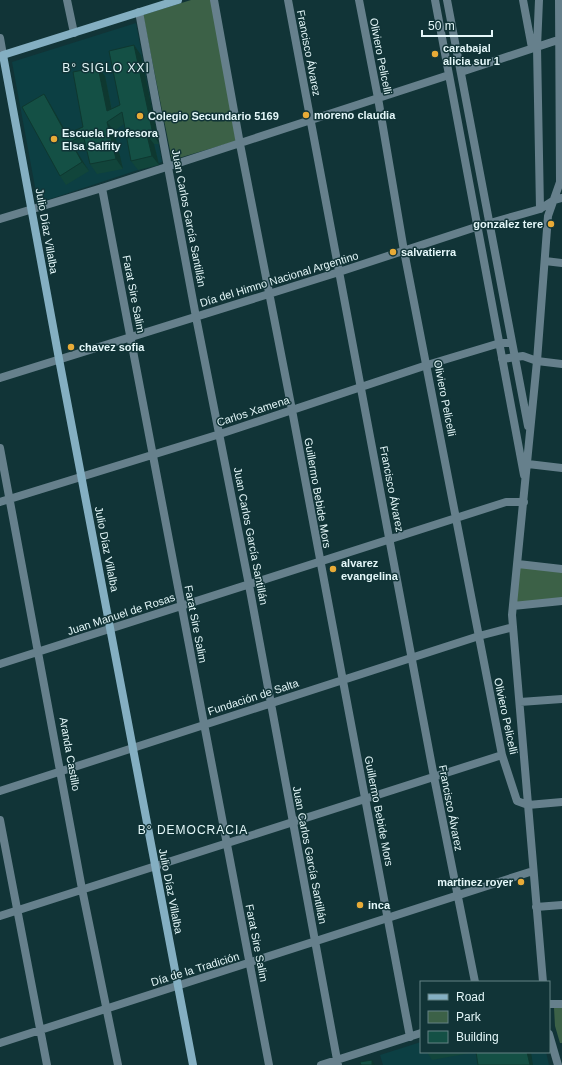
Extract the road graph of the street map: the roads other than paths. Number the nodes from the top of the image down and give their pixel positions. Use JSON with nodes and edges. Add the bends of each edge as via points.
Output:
{"nodes":[{"id":1,"x":67,"y":0,"type":"edge"},
{"id":2,"x":178,"y":0,"type":"edge"},
{"id":3,"x":214,"y":0,"type":"edge"},
{"id":4,"x":288,"y":0,"type":"edge"},
{"id":5,"x":359,"y":0,"type":"edge"},
{"id":6,"x":435,"y":0,"type":"edge"},
{"id":7,"x":447,"y":0,"type":"edge"},
{"id":8,"x":523,"y":0,"type":"edge"},
{"id":9,"x":539,"y":0,"type":"edge"},
{"id":10,"x":559,"y":0,"type":"edge"},
{"id":11,"x":140,"y":12,"type":"junction"},
{"id":12,"x":560,"y":25,"type":"edge"},
{"id":13,"x":74,"y":33,"type":"junction"},
{"id":14,"x":0,"y":38,"type":"edge"},
{"id":15,"x":558,"y":40,"type":"junction"},
{"id":16,"x":534,"y":47,"type":"junction"},
{"id":17,"x":2,"y":56,"type":"edge"},
{"id":18,"x":461,"y":72,"type":"junction"},
{"id":19,"x":449,"y":75,"type":"junction"},
{"id":20,"x":378,"y":98,"type":"junction"},
{"id":21,"x":560,"y":102,"type":"edge"},
{"id":22,"x":311,"y":120,"type":"junction"},
{"id":23,"x":240,"y":144,"type":"junction"},
{"id":24,"x":168,"y":166,"type":"junction"},
{"id":25,"x":102,"y":188,"type":"junction"},
{"id":26,"x":558,"y":199,"type":"edge"},
{"id":27,"x":540,"y":209,"type":"junction"},
{"id":28,"x":32,"y":210,"type":"junction"},
{"id":29,"x":0,"y":219,"type":"edge"},
{"id":30,"x":489,"y":224,"type":"junction"},
{"id":31,"x":476,"y":227,"type":"junction"},
{"id":32,"x":404,"y":251,"type":"junction"},
{"id":33,"x":544,"y":261,"type":"junction"},
{"id":34,"x":562,"y":263,"type":"edge"},
{"id":35,"x":339,"y":272,"type":"junction"},
{"id":36,"x":269,"y":294,"type":"junction"},
{"id":37,"x":196,"y":317,"type":"junction"},
{"id":38,"x":131,"y":336,"type":"junction"},
{"id":39,"x":500,"y":343,"type":"junction"},
{"id":40,"x":512,"y":343,"type":"junction"},
{"id":41,"x":515,"y":356,"type":"junction"},
{"id":42,"x":59,"y":359,"type":"junction"},
{"id":43,"x":502,"y":359,"type":"junction"},
{"id":44,"x":537,"y":361,"type":"junction"},
{"id":45,"x":562,"y":364,"type":"edge"},
{"id":46,"x":427,"y":365,"type":"junction"},
{"id":47,"x":0,"y":378,"type":"edge"},
{"id":48,"x":361,"y":387,"type":"junction"},
{"id":49,"x":292,"y":410,"type":"junction"},
{"id":50,"x":220,"y":434,"type":"junction"},
{"id":51,"x":530,"y":436,"type":"junction"},
{"id":52,"x":0,"y":448,"type":"edge"},
{"id":53,"x":153,"y":454,"type":"junction"},
{"id":54,"x":528,"y":464,"type":"junction"},
{"id":55,"x":562,"y":468,"type":"edge"},
{"id":56,"x":81,"y":476,"type":"junction"},
{"id":57,"x":526,"y":486,"type":"junction"},
{"id":58,"x":10,"y":499,"type":"junction"},
{"id":59,"x":0,"y":502,"type":"edge"},
{"id":60,"x":524,"y":502,"type":"junction"},
{"id":61,"x":457,"y":518,"type":"junction"},
{"id":62,"x":390,"y":541,"type":"junction"},
{"id":63,"x":320,"y":563,"type":"junction"},
{"id":64,"x":518,"y":564,"type":"junction"},
{"id":65,"x":562,"y":569,"type":"edge"},
{"id":66,"x":249,"y":585,"type":"junction"},
{"id":67,"x":562,"y":601,"type":"edge"},
{"id":68,"x":181,"y":606,"type":"junction"},
{"id":69,"x":513,"y":606,"type":"junction"},
{"id":70,"x":513,"y":626,"type":"junction"},
{"id":71,"x":111,"y":629,"type":"junction"},
{"id":72,"x":479,"y":636,"type":"junction"},
{"id":73,"x":39,"y":651,"type":"junction"},
{"id":74,"x":412,"y":658,"type":"junction"},
{"id":75,"x":0,"y":664,"type":"edge"},
{"id":76,"x":343,"y":680,"type":"junction"},
{"id":77,"x":562,"y":699,"type":"edge"},
{"id":78,"x":520,"y":702,"type":"junction"},
{"id":79,"x":271,"y":704,"type":"junction"},
{"id":80,"x":204,"y":724,"type":"junction"},
{"id":81,"x":133,"y":748,"type":"junction"},
{"id":82,"x":502,"y":755,"type":"junction"},
{"id":83,"x":62,"y":771,"type":"junction"},
{"id":84,"x":434,"y":778,"type":"junction"},
{"id":85,"x":0,"y":791,"type":"edge"},
{"id":86,"x":366,"y":799,"type":"junction"},
{"id":87,"x":562,"y":802,"type":"edge"},
{"id":88,"x":528,"y":805,"type":"junction"},
{"id":89,"x":0,"y":820,"type":"edge"},
{"id":90,"x":292,"y":822,"type":"junction"},
{"id":91,"x":226,"y":843,"type":"junction"},
{"id":92,"x":154,"y":865,"type":"junction"},
{"id":93,"x":533,"y":871,"type":"junction"},
{"id":94,"x":82,"y":889,"type":"junction"},
{"id":95,"x":457,"y":897,"type":"junction"},
{"id":96,"x":562,"y":905,"type":"edge"},
{"id":97,"x":536,"y":906,"type":"junction"},
{"id":98,"x":16,"y":910,"type":"junction"},
{"id":99,"x":0,"y":916,"type":"edge"},
{"id":100,"x":388,"y":919,"type":"junction"},
{"id":101,"x":316,"y":942,"type":"junction"},
{"id":102,"x":250,"y":963,"type":"junction"},
{"id":103,"x":475,"y":981,"type":"edge"},
{"id":104,"x":543,"y":981,"type":"edge"},
{"id":105,"x":178,"y":985,"type":"junction"},
{"id":106,"x":550,"y":1004,"type":"edge"},
{"id":107,"x":562,"y":1004,"type":"edge"},
{"id":108,"x":107,"y":1008,"type":"junction"},
{"id":109,"x":40,"y":1030,"type":"junction"},
{"id":110,"x":420,"y":1034,"type":"edge"},
{"id":111,"x":410,"y":1037,"type":"junction"},
{"id":112,"x":550,"y":1038,"type":"edge"},
{"id":113,"x":0,"y":1043,"type":"edge"},
{"id":114,"x":562,"y":1049,"type":"edge"},
{"id":115,"x":554,"y":1052,"type":"junction"},
{"id":116,"x":338,"y":1062,"type":"edge"},
{"id":117,"x":47,"y":1065,"type":"edge"},
{"id":118,"x":118,"y":1065,"type":"edge"},
{"id":119,"x":193,"y":1065,"type":"edge"},
{"id":120,"x":269,"y":1065,"type":"edge"},
{"id":121,"x":321,"y":1065,"type":"edge"},
{"id":122,"x":558,"y":1065,"type":"edge"}],
"edges":[{"from":1,"to":13,"type":"street"},
{"from":2,"to":11,"type":"street"},
{"from":3,"to":23,"type":"street","name":"Guillermo Bebide Mors"},
{"from":4,"to":22,"type":"street","name":"Francisco Álvarez"},
{"from":5,"to":20,"type":"street","name":"Oliviero Pelicelli"},
{"from":6,"to":19,"type":"street"},
{"from":7,"to":18,"type":"street"},
{"from":8,"to":16,"type":"street"},
{"from":9,"to":16,"type":"street"},
{"from":10,"to":12,"type":"street"},
{"from":11,"to":13,"type":"street"},
{"from":11,"to":24,"type":"street","name":"Juan Carlos García Santillán"},
{"from":12,"to":15,"type":"street"},
{"from":13,"to":17,"type":"street"},
{"from":14,"to":17,"type":"street","name":"Julio Díaz Villalba"},
{"from":15,"to":16,"type":"street"},
{"from":15,"to":21,"type":"street"},
{"from":16,"to":18,"type":"street"},
{"from":16,"to":27,"type":"street"},
{"from":17,"to":28,"type":"street","name":"Julio Díaz Villalba"},
{"from":18,"to":30,"type":"street"},
{"from":19,"to":20,"type":"street"},
{"from":19,"to":31,"type":"street"},
{"from":20,"to":22,"type":"street"},
{"from":20,"to":32,"type":"street","name":"Oliviero Pelicelli"},
{"from":21,"to":26,"type":"street"},
{"from":22,"to":23,"type":"street"},
{"from":22,"to":35,"type":"street","name":"Francisco Álvarez"},
{"from":23,"to":24,"type":"street"},
{"from":23,"to":36,"type":"street","name":"Guillermo Bebide Mors"},
{"from":24,"to":25,"type":"street"},
{"from":24,"to":37,"type":"street","name":"Juan Carlos García Santillán"},
{"from":25,"to":28,"type":"street"},
{"from":25,"to":38,"type":"street","name":"Farat Sire Salim"},
{"from":26,"to":27,"type":"street","name":"Día del Himno Nacional Argentino"},
{"from":26,"to":33,"type":"street","via":[[548,216]]},
{"from":27,"to":30,"type":"street","name":"Día del Himno Nacional Argentino"},
{"from":28,"to":29,"type":"street"},
{"from":28,"to":42,"type":"street","name":"Julio Díaz Villalba"},
{"from":30,"to":31,"type":"street","name":"Día del Himno Nacional Argentino"},
{"from":30,"to":40,"type":"street"},
{"from":31,"to":32,"type":"street","name":"Día del Himno Nacional Argentino"},
{"from":31,"to":39,"type":"street"},
{"from":32,"to":35,"type":"street","name":"Día del Himno Nacional Argentino"},
{"from":32,"to":46,"type":"street","name":"Oliviero Pelicelli"},
{"from":33,"to":34,"type":"street"},
{"from":33,"to":44,"type":"street"},
{"from":35,"to":36,"type":"street","name":"Día del Himno Nacional Argentino"},
{"from":35,"to":48,"type":"street","name":"Francisco Álvarez"},
{"from":36,"to":37,"type":"street","name":"Día del Himno Nacional Argentino"},
{"from":36,"to":49,"type":"street","name":"Guillermo Bebide Mors"},
{"from":37,"to":38,"type":"street","name":"Día del Himno Nacional Argentino"},
{"from":37,"to":50,"type":"street","name":"Juan Carlos García Santillán"},
{"from":38,"to":42,"type":"street","name":"Día del Himno Nacional Argentino"},
{"from":38,"to":53,"type":"street","name":"Farat Sire Salim"},
{"from":39,"to":40,"type":"street","name":"Carlos Xamena"},
{"from":39,"to":43,"type":"street"},
{"from":39,"to":46,"type":"street","name":"Carlos Xamena"},
{"from":40,"to":41,"type":"street"},
{"from":41,"to":43,"type":"street"},
{"from":41,"to":44,"type":"street"},
{"from":41,"to":51,"type":"street"},
{"from":42,"to":47,"type":"street","name":"Día del Himno Nacional Argentino"},
{"from":42,"to":56,"type":"street","name":"Julio Díaz Villalba"},
{"from":43,"to":57,"type":"street"},
{"from":44,"to":45,"type":"street"},
{"from":44,"to":51,"type":"street"},
{"from":46,"to":48,"type":"street","name":"Carlos Xamena"},
{"from":46,"to":61,"type":"street","name":"Oliviero Pelicelli"},
{"from":48,"to":49,"type":"street","name":"Carlos Xamena"},
{"from":48,"to":62,"type":"street","name":"Francisco Álvarez"},
{"from":49,"to":50,"type":"street","name":"Carlos Xamena"},
{"from":49,"to":63,"type":"street","name":"Guillermo Bebide Mors"},
{"from":50,"to":53,"type":"street","name":"Carlos Xamena"},
{"from":50,"to":66,"type":"street","name":"Juan Carlos García Santillán"},
{"from":51,"to":54,"type":"street"},
{"from":52,"to":58,"type":"street","name":"Aranda Castillo"},
{"from":53,"to":56,"type":"street","name":"Carlos Xamena"},
{"from":53,"to":68,"type":"street","name":"Farat Sire Salim"},
{"from":54,"to":55,"type":"street"},
{"from":54,"to":57,"type":"street"},
{"from":56,"to":58,"type":"street","name":"Carlos Xamena"},
{"from":56,"to":71,"type":"street","name":"Julio Díaz Villalba"},
{"from":57,"to":60,"type":"street"},
{"from":58,"to":59,"type":"street","name":"Carlos Xamena"},
{"from":58,"to":73,"type":"street","name":"Aranda Castillo"},
{"from":60,"to":61,"type":"street","name":"Juan Manuel de Rosas","via":[[506,502]]},
{"from":60,"to":64,"type":"street"},
{"from":61,"to":62,"type":"street","name":"Juan Manuel de Rosas"},
{"from":61,"to":72,"type":"street","name":"Oliviero Pelicelli"},
{"from":62,"to":63,"type":"street","name":"Juan Manuel de Rosas"},
{"from":62,"to":74,"type":"street","name":"Francisco Álvarez"},
{"from":63,"to":66,"type":"street","name":"Juan Manuel de Rosas"},
{"from":63,"to":76,"type":"street","name":"Guillermo Bebide Mors"},
{"from":64,"to":65,"type":"street"},
{"from":64,"to":69,"type":"street"},
{"from":66,"to":68,"type":"street","name":"Juan Manuel de Rosas"},
{"from":66,"to":79,"type":"street","name":"Juan Carlos García Santillán"},
{"from":67,"to":69,"type":"street"},
{"from":68,"to":71,"type":"street","name":"Juan Manuel de Rosas"},
{"from":68,"to":80,"type":"street","name":"Farat Sire Salim"},
{"from":69,"to":70,"type":"street"},
{"from":70,"to":72,"type":"street","name":"Fundación de Salta"},
{"from":70,"to":78,"type":"street"},
{"from":71,"to":73,"type":"street","name":"Juan Manuel de Rosas"},
{"from":71,"to":81,"type":"street","name":"Julio Díaz Villalba"},
{"from":72,"to":74,"type":"street","name":"Fundación de Salta"},
{"from":72,"to":82,"type":"street","name":"Oliviero Pelicelli"},
{"from":73,"to":75,"type":"street","name":"Juan Manuel de Rosas"},
{"from":73,"to":83,"type":"street","name":"Aranda Castillo"},
{"from":74,"to":76,"type":"street","name":"Fundación de Salta"},
{"from":74,"to":84,"type":"street","name":"Francisco Álvarez"},
{"from":76,"to":79,"type":"street","name":"Fundación de Salta"},
{"from":76,"to":86,"type":"street","name":"Guillermo Bebide Mors"},
{"from":77,"to":78,"type":"street"},
{"from":78,"to":88,"type":"street"},
{"from":79,"to":80,"type":"street","name":"Fundación de Salta"},
{"from":79,"to":90,"type":"street","name":"Juan Carlos García Santillán"},
{"from":80,"to":81,"type":"street","name":"Fundación de Salta"},
{"from":80,"to":91,"type":"street","name":"Farat Sire Salim"},
{"from":81,"to":83,"type":"street","name":"Fundación de Salta"},
{"from":81,"to":92,"type":"street","name":"Julio Díaz Villalba"},
{"from":82,"to":84,"type":"street"},
{"from":82,"to":88,"type":"street","name":"Oliviero Pelicelli","via":[[515,799]]},
{"from":83,"to":85,"type":"street","name":"Fundación de Salta"},
{"from":83,"to":94,"type":"street","name":"Aranda Castillo"},
{"from":84,"to":86,"type":"street"},
{"from":84,"to":95,"type":"street","name":"Francisco Álvarez"},
{"from":86,"to":90,"type":"street"},
{"from":86,"to":100,"type":"street","name":"Guillermo Bebide Mors"},
{"from":87,"to":88,"type":"street"},
{"from":88,"to":93,"type":"street"},
{"from":89,"to":98,"type":"street"},
{"from":90,"to":91,"type":"street"},
{"from":90,"to":101,"type":"street","name":"Juan Carlos García Santillán"},
{"from":91,"to":92,"type":"street"},
{"from":91,"to":102,"type":"street","name":"Farat Sire Salim"},
{"from":92,"to":94,"type":"street"},
{"from":92,"to":105,"type":"street","name":"Julio Díaz Villalba"},
{"from":93,"to":95,"type":"street","name":"Día de la Tradición"},
{"from":93,"to":97,"type":"street"},
{"from":94,"to":98,"type":"street"},
{"from":94,"to":108,"type":"street","name":"Aranda Castillo"},
{"from":95,"to":100,"type":"street","name":"Día de la Tradición"},
{"from":95,"to":103,"type":"street","name":"Francisco Álvarez"},
{"from":96,"to":97,"type":"street"},
{"from":97,"to":104,"type":"street"},
{"from":98,"to":99,"type":"street"},
{"from":98,"to":109,"type":"street"},
{"from":100,"to":101,"type":"street","name":"Día de la Tradición"},
{"from":100,"to":111,"type":"street","name":"Guillermo Bebide Mors"},
{"from":101,"to":102,"type":"street","name":"Día de la Tradición"},
{"from":101,"to":116,"type":"street","name":"Juan Carlos García Santillán"},
{"from":102,"to":105,"type":"street","name":"Día de la Tradición"},
{"from":102,"to":120,"type":"street","name":"Farat Sire Salim"},
{"from":105,"to":108,"type":"street","name":"Día de la Tradición"},
{"from":105,"to":119,"type":"street","name":"Julio Díaz Villalba"},
{"from":106,"to":107,"type":"street"},
{"from":108,"to":109,"type":"street","name":"Día de la Tradición"},
{"from":108,"to":118,"type":"street","name":"Aranda Castillo"},
{"from":109,"to":113,"type":"street","name":"Día de la Tradición"},
{"from":109,"to":117,"type":"street"},
{"from":110,"to":111,"type":"street"},
{"from":111,"to":116,"type":"street"},
{"from":112,"to":115,"type":"street"},
{"from":114,"to":115,"type":"street"},
{"from":115,"to":122,"type":"street"},
{"from":116,"to":121,"type":"street"}]}
